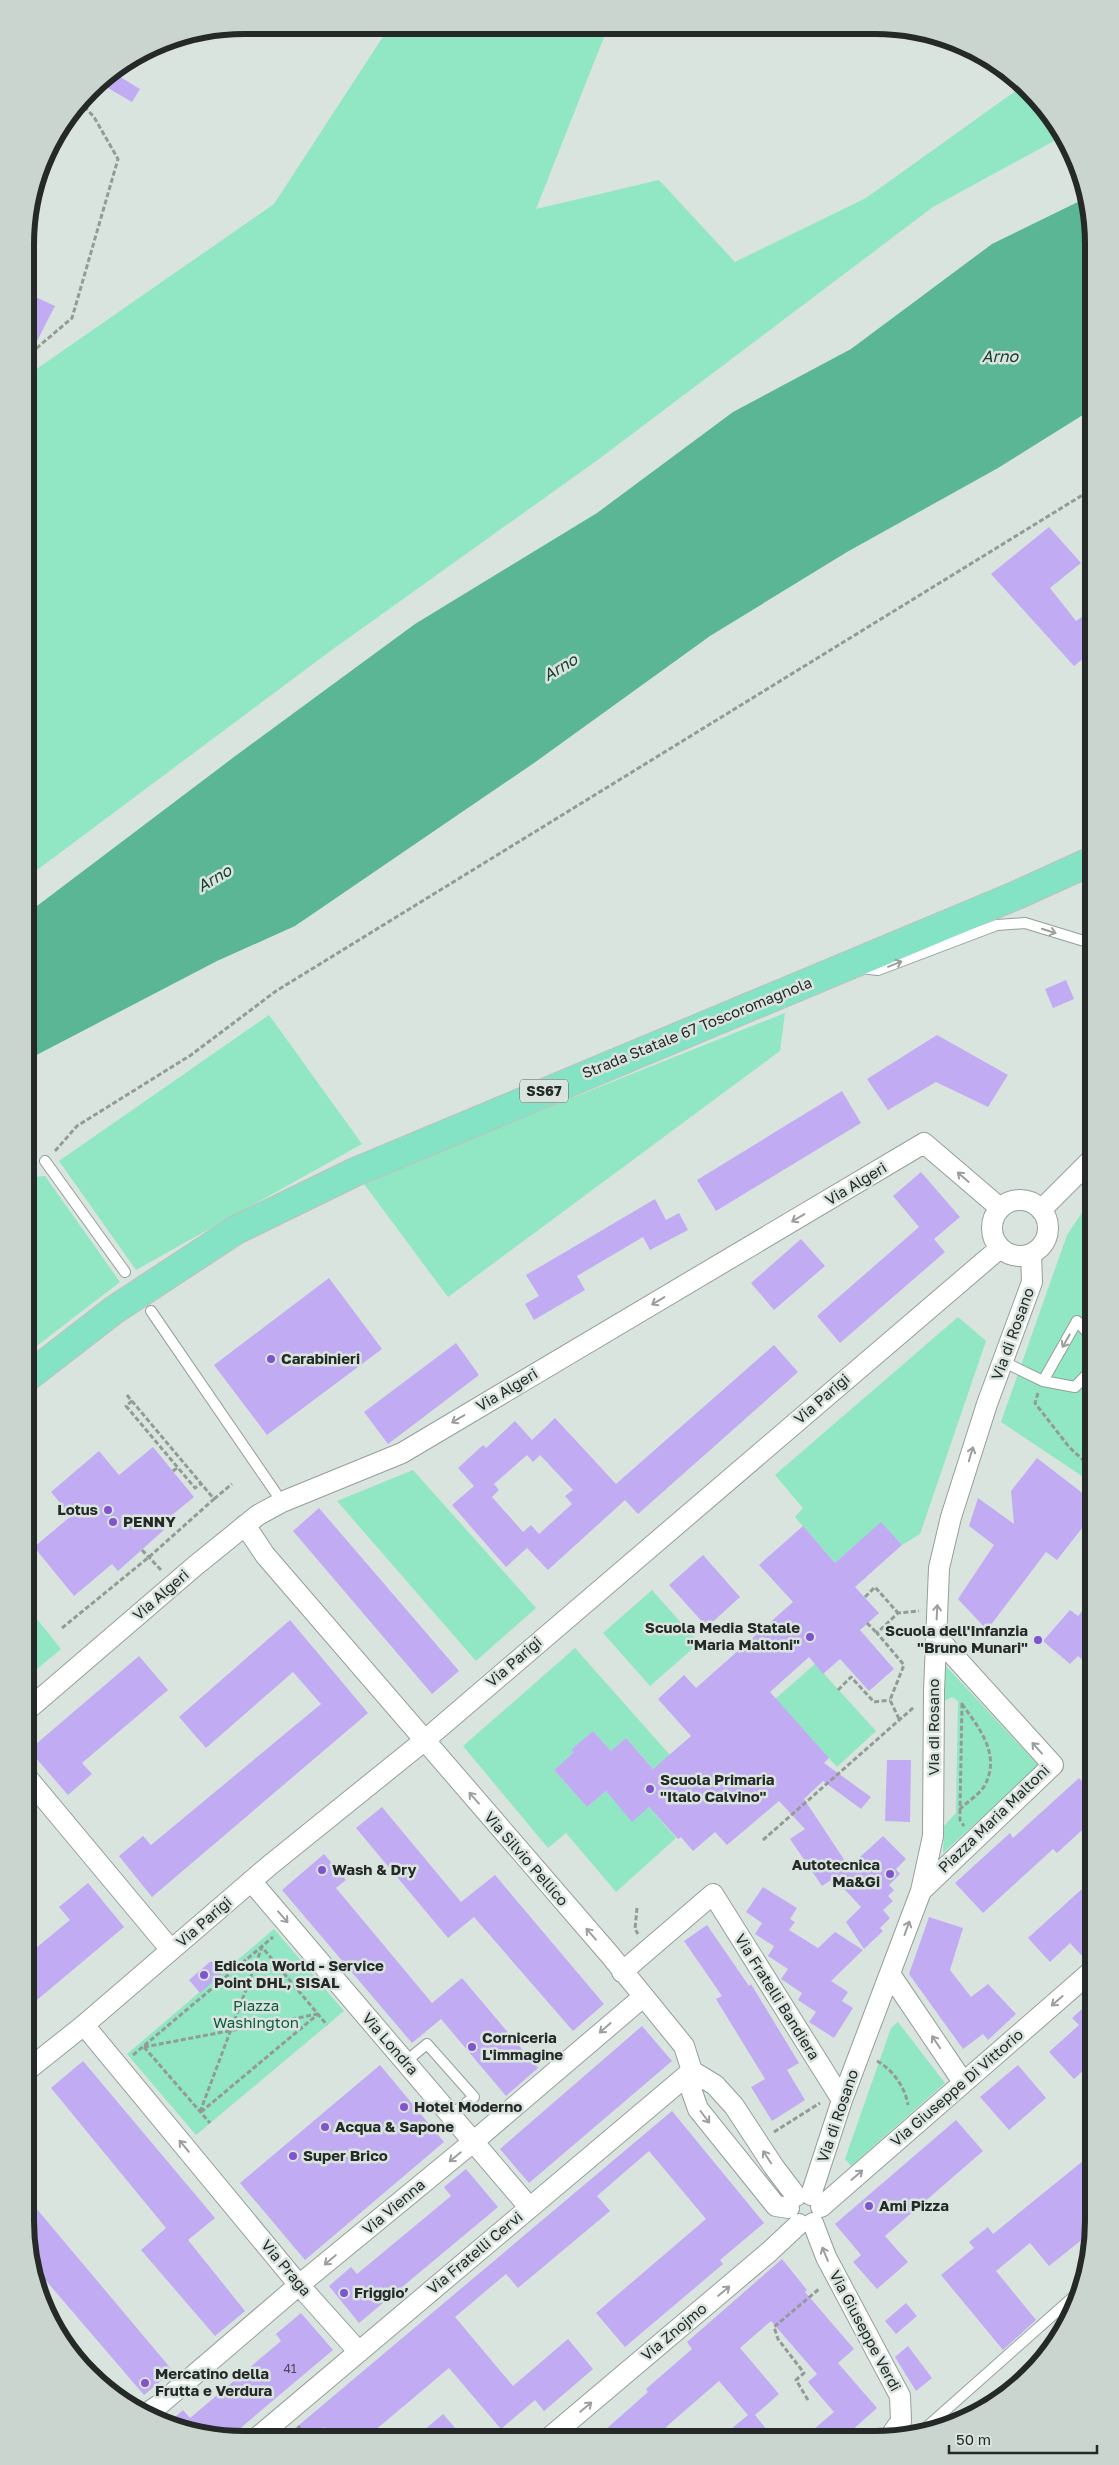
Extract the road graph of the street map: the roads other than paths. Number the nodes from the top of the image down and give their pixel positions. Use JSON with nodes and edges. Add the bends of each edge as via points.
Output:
{"nodes":[{"id":1,"x":1085,"y":864,"type":"edge"},
{"id":2,"x":1085,"y":941,"type":"edge"},
{"id":3,"x":848,"y":966,"type":"junction"},
{"id":4,"x":45,"y":1161,"type":"road end"},
{"id":5,"x":1085,"y":1166,"type":"edge"},
{"id":6,"x":1000,"y":1208,"type":"junction"},
{"id":7,"x":1041,"y":1210,"type":"junction"},
{"id":8,"x":1000,"y":1248,"type":"junction"},
{"id":9,"x":1031,"y":1254,"type":"junction"},
{"id":10,"x":125,"y":1272,"type":"dead end"},
{"id":11,"x":151,"y":1311,"type":"dead end"},
{"id":12,"x":1085,"y":1330,"type":"edge"},
{"id":13,"x":1004,"y":1362,"type":"junction"},
{"id":14,"x":34,"y":1372,"type":"edge"},
{"id":15,"x":1085,"y":1376,"type":"edge"},
{"id":16,"x":1043,"y":1381,"type":"junction"},
{"id":17,"x":282,"y":1502,"type":"junction"},
{"id":18,"x":252,"y":1520,"type":"junction"},
{"id":19,"x":935,"y":1635,"type":"junction"},
{"id":20,"x":34,"y":1704,"type":"edge"},
{"id":21,"x":425,"y":1740,"type":"junction"},
{"id":22,"x":34,"y":1787,"type":"edge"},
{"id":23,"x":251,"y":1881,"type":"junction"},
{"id":24,"x":921,"y":1891,"type":"junction"},
{"id":25,"x":171,"y":1950,"type":"junction"},
{"id":26,"x":622,"y":1972,"type":"junction"},
{"id":27,"x":890,"y":1974,"type":"junction"},
{"id":28,"x":1085,"y":1977,"type":"edge"},
{"id":29,"x":642,"y":1997,"type":"junction"},
{"id":30,"x":84,"y":2025,"type":"junction"},
{"id":31,"x":405,"y":2062,"type":"junction"},
{"id":32,"x":34,"y":2065,"type":"edge"},
{"id":33,"x":692,"y":2071,"type":"junction"},
{"id":34,"x":963,"y":2082,"type":"junction"},
{"id":35,"x":835,"y":2099,"type":"junction"},
{"id":36,"x":450,"y":2116,"type":"junction"},
{"id":37,"x":473,"y":2142,"type":"junction"},
{"id":38,"x":529,"y":2207,"type":"junction"},
{"id":39,"x":805,"y":2209,"type":"junction"},
{"id":40,"x":299,"y":2285,"type":"junction"},
{"id":41,"x":1069,"y":2300,"type":"edge"},
{"id":42,"x":359,"y":2352,"type":"junction"},
{"id":43,"x":152,"y":2410,"type":"edge"},
{"id":44,"x":929,"y":2424,"type":"edge"},
{"id":45,"x":895,"y":2430,"type":"edge"},
{"id":46,"x":265,"y":2431,"type":"edge"},
{"id":47,"x":557,"y":2431,"type":"edge"}],
"edges":[{"from":1,"to":3,"type":"main road","name":"Strada Statale 67 Toscoromagnola","number":"SS67"},
{"from":3,"to":2,"type":"lane","one_way":true,"via":[[878,970],[997,925],[1025,923]]},
{"from":3,"to":14,"type":"main road","name":"Strada Statale 67 Toscoromagnola","number":"SS67","via":[[469,1122],[355,1172],[236,1230],[114,1310]]},
{"from":4,"to":10,"type":"lane"},
{"from":5,"to":7,"type":"street"},
{"from":6,"to":7,"type":"street","via":[[1007,1203],[1024,1200]]},
{"from":6,"to":8,"type":"street","via":[[994,1215],[991,1230]]},
{"from":6,"to":17,"type":"street","name":"Via Algeri","one_way":true,"via":[[924,1143],[402,1453]]},
{"from":7,"to":9,"type":"street","via":[[1048,1231],[1042,1245]]},
{"from":8,"to":9,"type":"street","via":[[1012,1255]]},
{"from":8,"to":21,"type":"street","name":"Via Parigi"},
{"from":9,"to":13,"type":"street","name":"Via di Rosano","via":[[1032,1282]]},
{"from":11,"to":17,"type":"lane"},
{"from":12,"to":16,"type":"lane","one_way":true,"via":[[1077,1322]]},
{"from":13,"to":16,"type":"lane"},
{"from":19,"to":13,"type":"street","name":"Via di Rosano","one_way":true,"via":[[939,1568],[951,1517]]},
{"from":15,"to":16,"type":"lane","via":[[1075,1387]]},
{"from":17,"to":18,"type":"street","name":"Via Algeri"},
{"from":18,"to":20,"type":"street","name":"Via Algeri"},
{"from":18,"to":21,"type":"street","name":"Via Silvio Pellico","via":[[265,1555]]},
{"from":19,"to":24,"type":"street","name":"Via di Rosano","via":[[933,1836]]},
{"from":24,"to":19,"type":"street","name":"Piazza Maria Maltoni","one_way":true,"via":[[1053,1765]]},
{"from":21,"to":23,"type":"street","name":"Via Parigi"},
{"from":26,"to":21,"type":"street","name":"Via Silvio Pellico","one_way":true},
{"from":22,"to":25,"type":"street"},
{"from":23,"to":25,"type":"street","name":"Via Parigi"},
{"from":23,"to":31,"type":"street","name":"Via Londra","one_way":true},
{"from":27,"to":24,"type":"street","name":"Via di Rosano","one_way":true},
{"from":25,"to":30,"type":"street","name":"Via Parigi"},
{"from":26,"to":29,"type":"street","name":"Via Silvio Pellico"},
{"from":26,"to":35,"type":"street","name":"Via Fratelli Bandiera","via":[[713,1894]]},
{"from":34,"to":27,"type":"street","one_way":true},
{"from":27,"to":35,"type":"street","name":"Via di Rosano"},
{"from":28,"to":34,"type":"street","name":"Via Giuseppe Di Vittorio","one_way":true},
{"from":29,"to":33,"type":"street","name":"Via Silvio Pellico","via":[[684,2046]]},
{"from":29,"to":37,"type":"street","name":"Via Vienna","one_way":true},
{"from":30,"to":32,"type":"street","name":"Via Parigi"},
{"from":40,"to":30,"type":"street","name":"Via Praga","one_way":true},
{"from":31,"to":36,"type":"street","name":"Via Londra"},
{"from":31,"to":36,"type":"lane","via":[[427,2044],[474,2097]]},
{"from":33,"to":38,"type":"street","name":"Via Fratelli Cervi"},
{"from":39,"to":33,"type":"street","one_way":true,"via":[[734,2106],[715,2085]]},
{"from":33,"to":39,"type":"street","name":"Via Silvio Pellico","one_way":true,"via":[[692,2092],[698,2109],[755,2182],[776,2206]]},
{"from":39,"to":34,"type":"street","name":"Via Giuseppe Di Vittorio","one_way":true},
{"from":35,"to":39,"type":"street","name":"Via di Rosano"},
{"from":36,"to":37,"type":"street","name":"Via Londra"},
{"from":37,"to":38,"type":"street","name":"Via Londra"},
{"from":37,"to":40,"type":"street","name":"Via Vienna","one_way":true},
{"from":38,"to":42,"type":"street","name":"Via Fratelli Cervi"},
{"from":45,"to":39,"type":"street","name":"Via Giuseppe Verdi","one_way":true,"via":[[901,2421],[900,2396],[835,2276]]},
{"from":47,"to":39,"type":"street","name":"Via Znojmo","one_way":true,"via":[[769,2252]]},
{"from":40,"to":42,"type":"street","name":"Via Praga"},
{"from":40,"to":43,"type":"street","name":"Via Vienna"},
{"from":41,"to":44,"type":"lane"},
{"from":42,"to":46,"type":"street","name":"Via Fratelli Cervi"}]}
